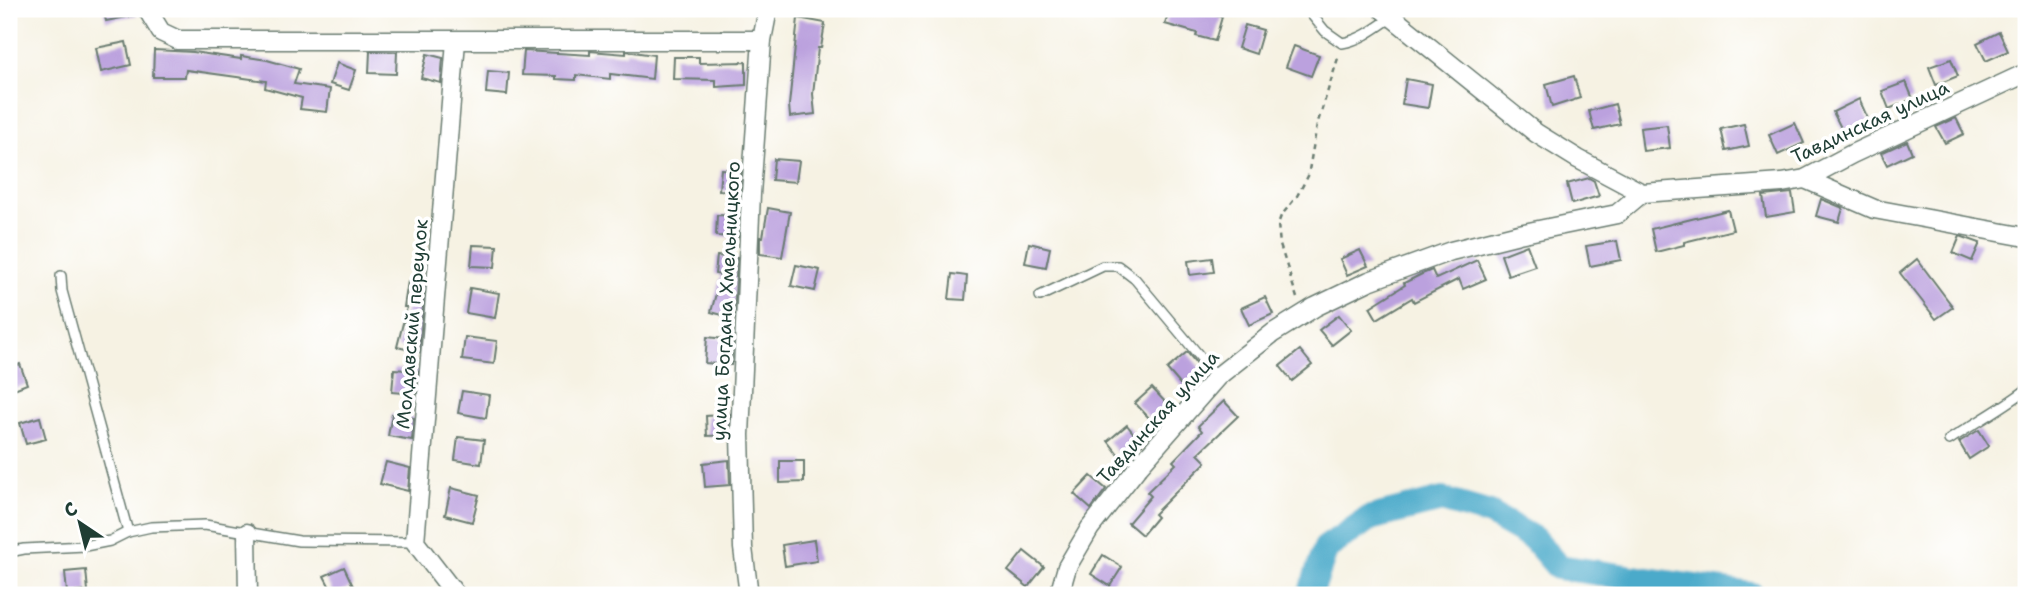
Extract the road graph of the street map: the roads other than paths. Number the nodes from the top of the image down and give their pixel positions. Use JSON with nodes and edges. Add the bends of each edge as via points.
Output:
{"nodes":[{"id":1,"x":147,"y":9,"type":"edge"},
{"id":2,"x":768,"y":9,"type":"edge"},
{"id":3,"x":1307,"y":9,"type":"edge"},
{"id":4,"x":1387,"y":13,"type":"edge"},
{"id":5,"x":762,"y":40,"type":"junction"},
{"id":6,"x":456,"y":41,"type":"junction"},
{"id":7,"x":2026,"y":73,"type":"edge"},
{"id":8,"x":1805,"y":179,"type":"junction"},
{"id":9,"x":1642,"y":193,"type":"junction"},
{"id":10,"x":2026,"y":237,"type":"edge"},
{"id":11,"x":61,"y":276,"type":"dead end"},
{"id":12,"x":1040,"y":296,"type":"dead end"},
{"id":13,"x":1217,"y":377,"type":"junction"},
{"id":14,"x":2026,"y":390,"type":"edge"},
{"id":15,"x":1949,"y":440,"type":"dead end"},
{"id":16,"x":128,"y":532,"type":"junction"},
{"id":17,"x":247,"y":533,"type":"junction"},
{"id":18,"x":9,"y":541,"type":"edge"},
{"id":19,"x":415,"y":542,"type":"junction"},
{"id":20,"x":11,"y":552,"type":"edge"},
{"id":21,"x":248,"y":595,"type":"edge"},
{"id":22,"x":456,"y":595,"type":"edge"},
{"id":23,"x":750,"y":595,"type":"edge"},
{"id":24,"x":1059,"y":595,"type":"edge"}],
"edges":[{"from":1,"to":6,"type":"street","via":[[161,32],[178,40]]},
{"from":2,"to":5,"type":"street","name":"улица Богдана Хмельницкого"},
{"from":3,"to":4,"type":"lane","via":[[1342,43],[1370,32]]},
{"from":4,"to":9,"type":"street","via":[[1536,133]]},
{"from":5,"to":6,"type":"street"},
{"from":5,"to":23,"type":"street","name":"улица Богдана Хмельницкого","via":[[740,435],[743,548]]},
{"from":6,"to":19,"type":"street","name":"Молдавский переулок"},
{"from":7,"to":8,"type":"street","name":"Тавдинская улица"},
{"from":8,"to":9,"type":"street","name":"Тавдинская улица"},
{"from":8,"to":10,"type":"street","via":[[1874,209]]},
{"from":9,"to":13,"type":"street","name":"Тавдинская улица","via":[[1617,214],[1451,251],[1369,281],[1273,333]]},
{"from":11,"to":16,"type":"lane"},
{"from":12,"to":13,"type":"lane","via":[[1103,266],[1118,266],[1135,279]]},
{"from":13,"to":24,"type":"street","name":"Тавдинская улица","via":[[1090,528],[1067,567]]},
{"from":14,"to":15,"type":"lane"},
{"from":16,"to":17,"type":"lane","via":[[205,525]]},
{"from":16,"to":20,"type":"lane","via":[[85,546]]},
{"from":17,"to":19,"type":"lane","via":[[299,541]]},
{"from":17,"to":21,"type":"street"},
{"from":18,"to":20,"type":"lane"},
{"from":19,"to":22,"type":"street"}]}
